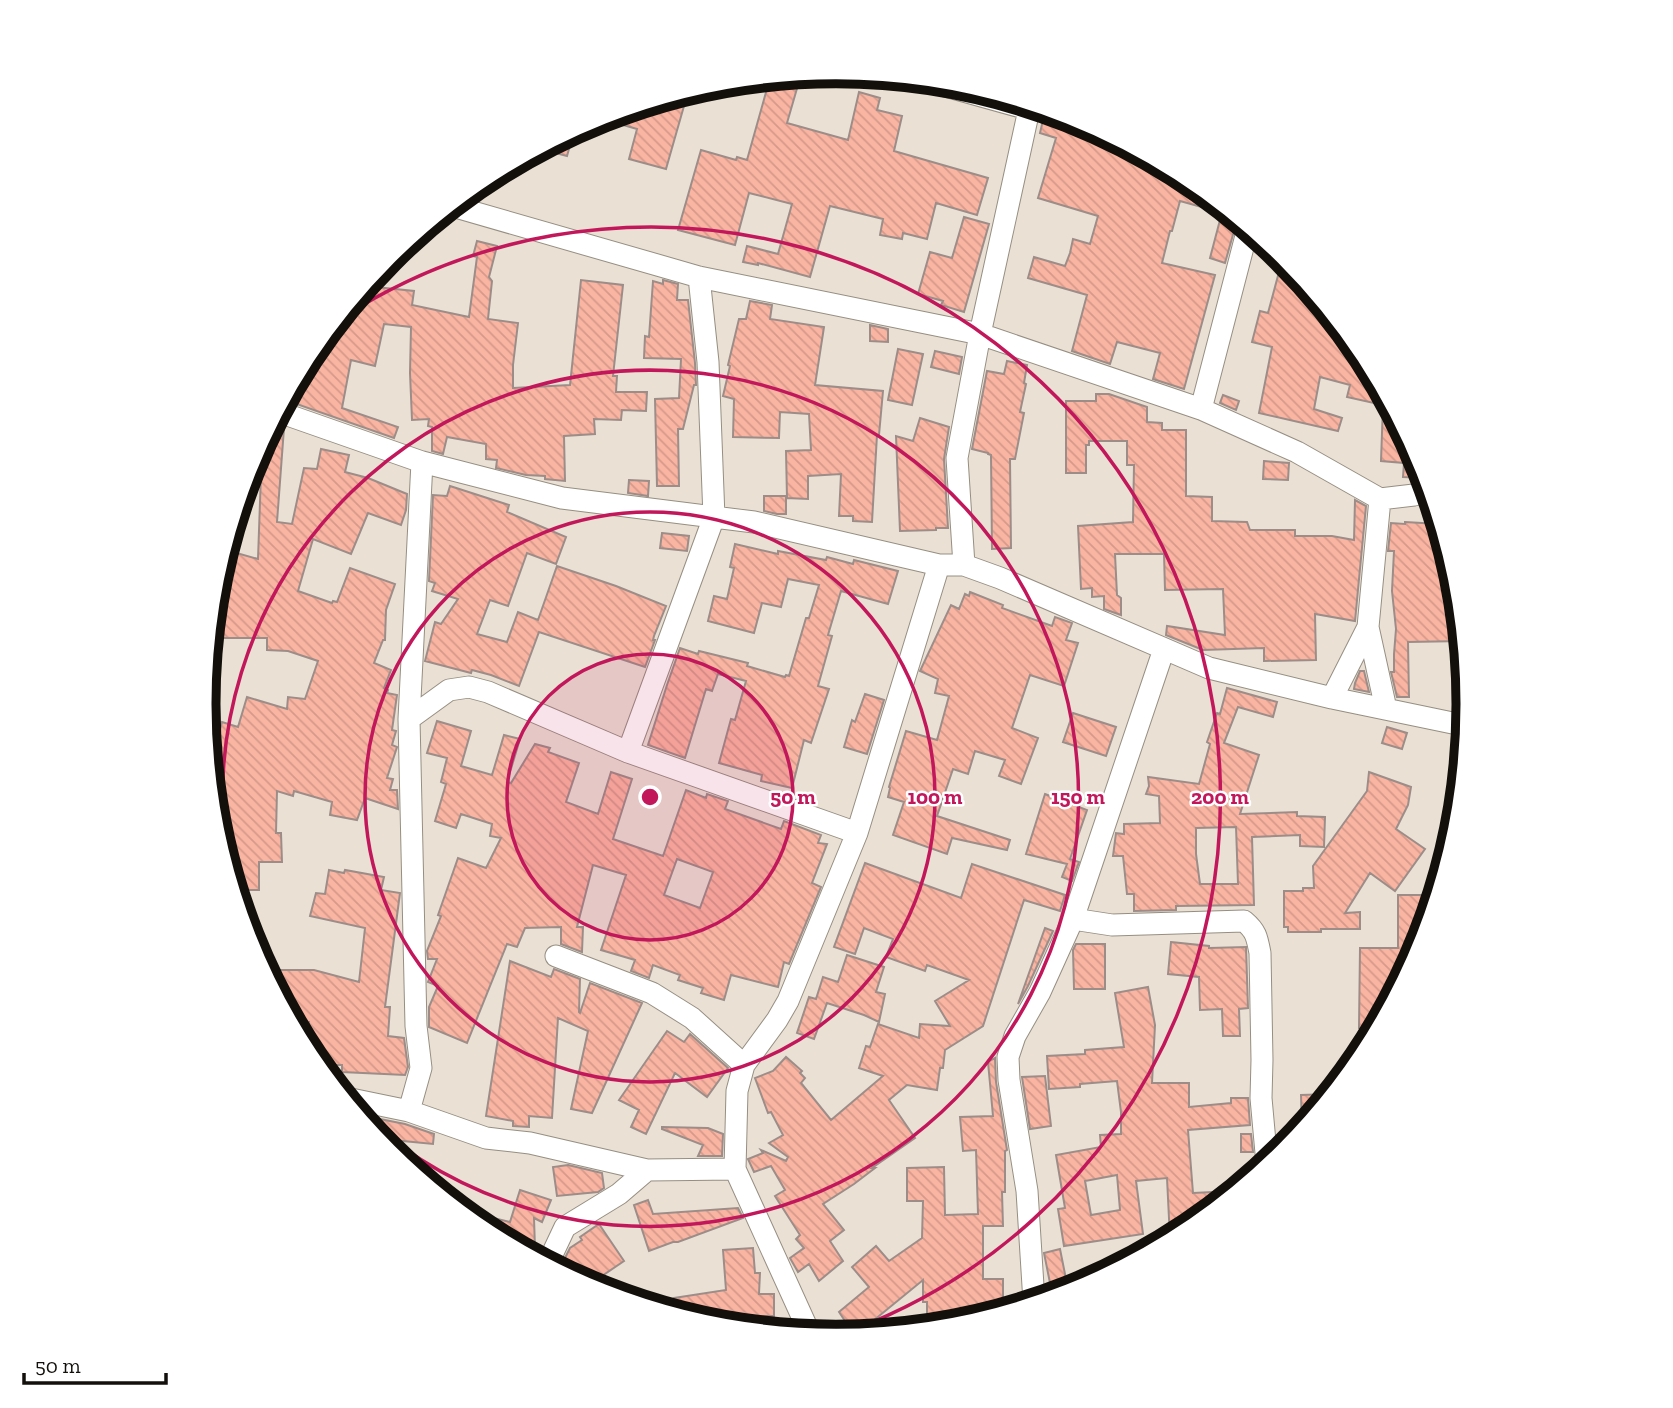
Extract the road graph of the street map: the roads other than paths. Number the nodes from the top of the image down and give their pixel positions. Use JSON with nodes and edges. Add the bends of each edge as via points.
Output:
{"nodes":[{"id":1,"x":1027,"y":114,"type":"edge"},
{"id":2,"x":464,"y":208,"type":"edge"},
{"id":3,"x":1245,"y":238,"type":"edge"},
{"id":4,"x":699,"y":278,"type":"junction"},
{"id":5,"x":980,"y":334,"type":"junction"},
{"id":6,"x":1201,"y":409,"type":"junction"},
{"id":7,"x":288,"y":415,"type":"edge"},
{"id":8,"x":422,"y":462,"type":"junction"},
{"id":9,"x":1419,"y":493,"type":"edge"},
{"id":10,"x":1380,"y":499,"type":"junction"},
{"id":11,"x":714,"y":517,"type":"junction"},
{"id":12,"x":939,"y":565,"type":"junction"},
{"id":13,"x":964,"y":565,"type":"junction"},
{"id":14,"x":1368,"y":627,"type":"junction"},
{"id":15,"x":1164,"y":649,"type":"junction"},
{"id":16,"x":1332,"y":698,"type":"junction"},
{"id":17,"x":1386,"y":709,"type":"junction"},
{"id":18,"x":409,"y":719,"type":"junction"},
{"id":19,"x":1456,"y":724,"type":"edge"},
{"id":20,"x":628,"y":752,"type":"junction"},
{"id":21,"x":857,"y":833,"type":"junction"},
{"id":22,"x":1073,"y":919,"type":"junction"},
{"id":23,"x":556,"y":956,"type":"dead end"},
{"id":24,"x":744,"y":1065,"type":"junction"},
{"id":25,"x":361,"y":1101,"type":"edge"},
{"id":26,"x":410,"y":1111,"type":"junction"},
{"id":27,"x":1266,"y":1151,"type":"edge"},
{"id":28,"x":735,"y":1169,"type":"junction"},
{"id":29,"x":647,"y":1170,"type":"junction"},
{"id":30,"x":552,"y":1255,"type":"edge"},
{"id":31,"x":1033,"y":1292,"type":"edge"},
{"id":32,"x":805,"y":1323,"type":"edge"}],
"edges":[{"from":1,"to":5,"type":"street"},
{"from":2,"to":4,"type":"street"},
{"from":3,"to":6,"type":"street"},
{"from":4,"to":5,"type":"street"},
{"from":4,"to":11,"type":"street","via":[[708,362]]},
{"from":5,"to":6,"type":"street"},
{"from":5,"to":13,"type":"street","via":[[957,458]]},
{"from":6,"to":10,"type":"street","via":[[1297,452]]},
{"from":7,"to":8,"type":"street"},
{"from":8,"to":11,"type":"street","via":[[562,498]]},
{"from":8,"to":18,"type":"street"},
{"from":9,"to":10,"type":"street"},
{"from":10,"to":14,"type":"street"},
{"from":11,"to":12,"type":"street"},
{"from":11,"to":20,"type":"street"},
{"from":12,"to":13,"type":"street"},
{"from":12,"to":21,"type":"street"},
{"from":13,"to":15,"type":"street"},
{"from":14,"to":16,"type":"street"},
{"from":14,"to":17,"type":"street"},
{"from":15,"to":16,"type":"street","via":[[1209,668]]},
{"from":15,"to":22,"type":"street"},
{"from":16,"to":17,"type":"street"},
{"from":17,"to":19,"type":"street"},
{"from":18,"to":20,"type":"street","via":[[449,690],[469,687]]},
{"from":18,"to":26,"type":"street","via":[[416,1026],[421,1068]]},
{"from":20,"to":21,"type":"street"},
{"from":21,"to":24,"type":"street","via":[[788,1001]]},
{"from":22,"to":27,"type":"street","via":[[1112,925],[1244,921],[1253,929],[1260,953]]},
{"from":22,"to":31,"type":"street","via":[[1008,1057],[1027,1191]]},
{"from":23,"to":24,"type":"street","via":[[652,993],[692,1018]]},
{"from":24,"to":28,"type":"street","via":[[737,1091]]},
{"from":25,"to":26,"type":"street"},
{"from":26,"to":29,"type":"street","via":[[486,1138],[530,1143]]},
{"from":28,"to":29,"type":"street"},
{"from":28,"to":32,"type":"street"},
{"from":29,"to":30,"type":"street","via":[[619,1194],[565,1227]]}]}
